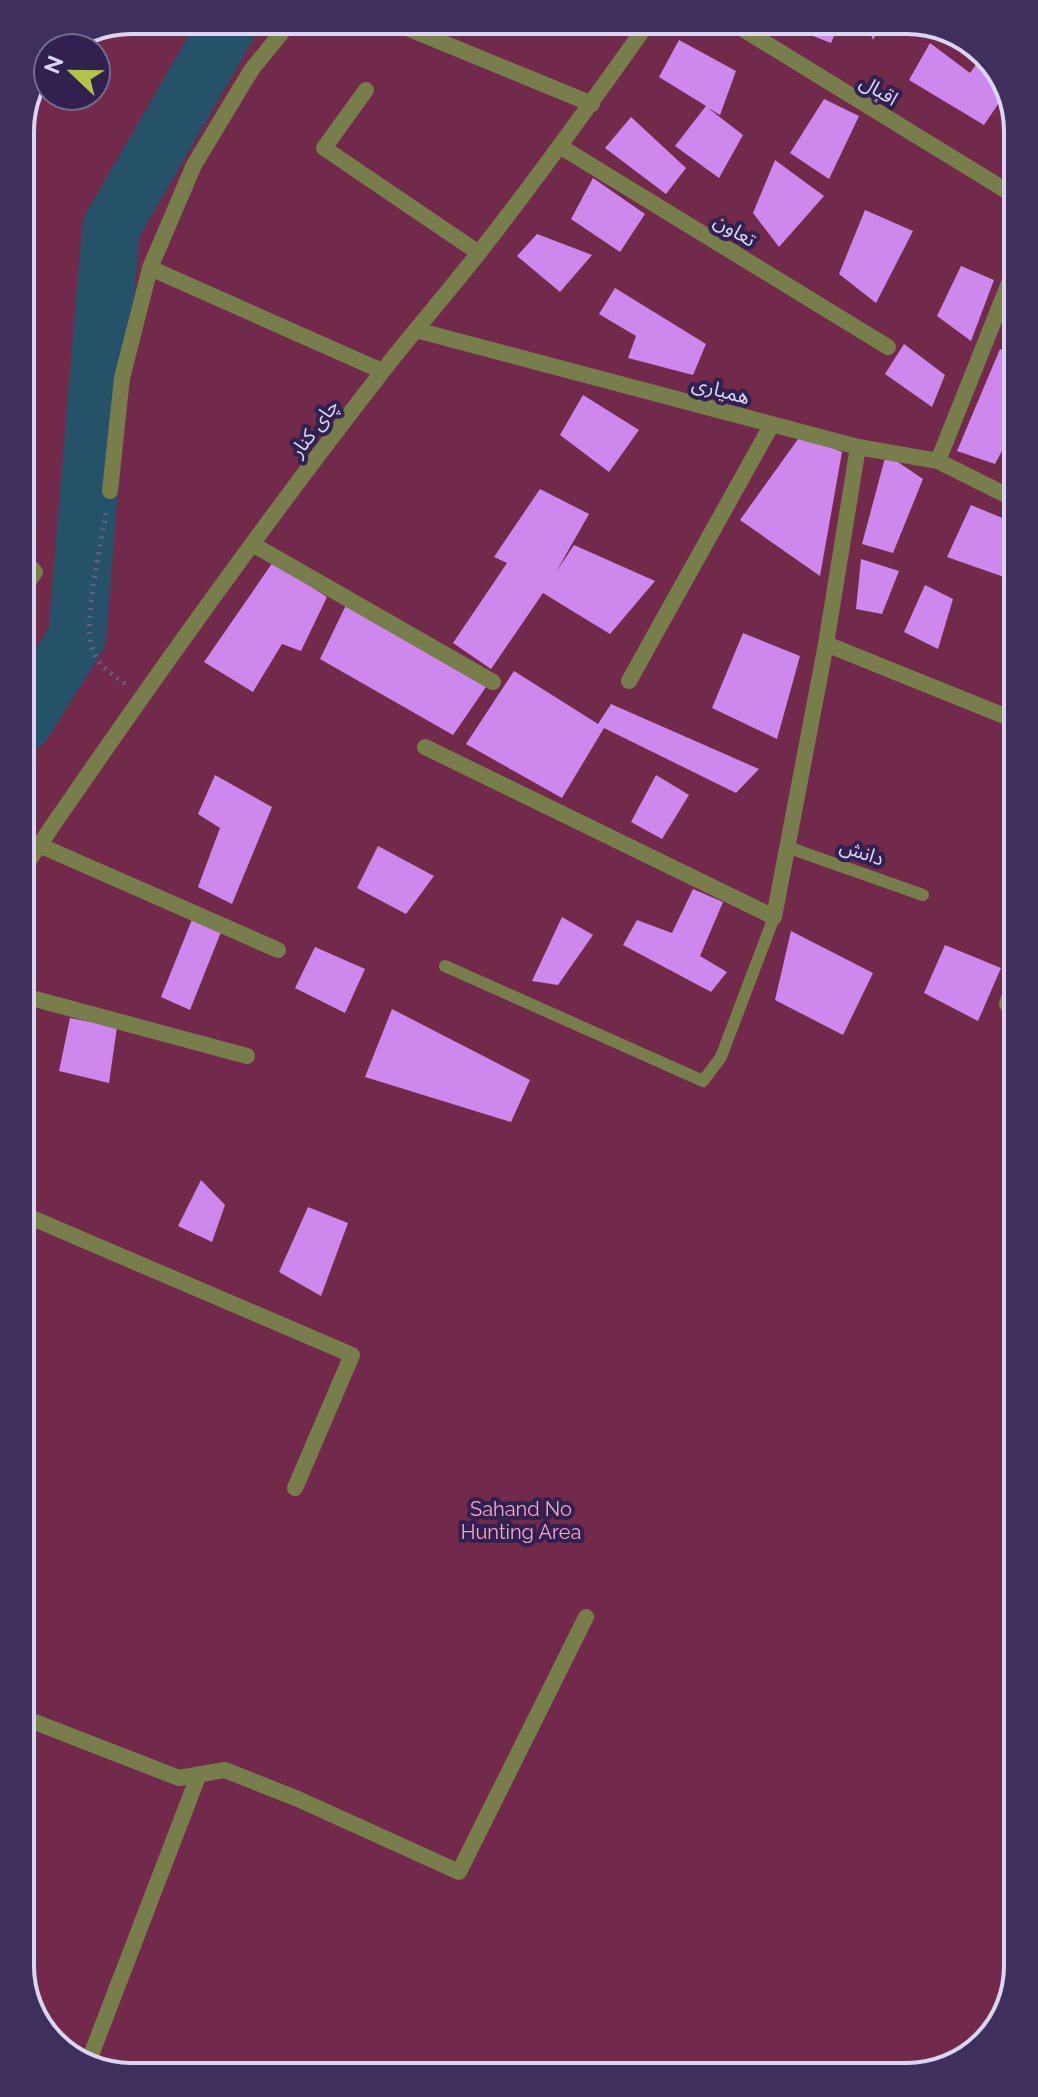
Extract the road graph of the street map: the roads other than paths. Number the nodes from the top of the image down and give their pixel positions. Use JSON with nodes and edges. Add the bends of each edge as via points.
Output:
{"nodes":[{"id":1,"x":281,"y":34,"type":"edge"},
{"id":2,"x":422,"y":34,"type":"edge"},
{"id":3,"x":640,"y":34,"type":"edge"},
{"id":4,"x":751,"y":34,"type":"edge"},
{"id":5,"x":366,"y":90,"type":"dead end"},
{"id":6,"x":592,"y":104,"type":"junction"},
{"id":7,"x":561,"y":147,"type":"junction"},
{"id":8,"x":1004,"y":189,"type":"edge"},
{"id":9,"x":479,"y":253,"type":"junction"},
{"id":10,"x":150,"y":268,"type":"junction"},
{"id":11,"x":1004,"y":296,"type":"edge"},
{"id":12,"x":416,"y":330,"type":"junction"},
{"id":13,"x":888,"y":347,"type":"dead end"},
{"id":14,"x":382,"y":371,"type":"junction"},
{"id":15,"x":772,"y":424,"type":"junction"},
{"id":16,"x":858,"y":447,"type":"junction"},
{"id":17,"x":938,"y":461,"type":"junction"},
{"id":18,"x":110,"y":491,"type":"road end"},
{"id":19,"x":1004,"y":494,"type":"edge"},
{"id":20,"x":252,"y":544,"type":"junction"},
{"id":21,"x":826,"y":644,"type":"junction"},
{"id":22,"x":629,"y":681,"type":"dead end"},
{"id":23,"x":493,"y":682,"type":"dead end"},
{"id":24,"x":1004,"y":716,"type":"edge"},
{"id":25,"x":425,"y":747,"type":"dead end"},
{"id":26,"x":39,"y":845,"type":"junction"},
{"id":27,"x":787,"y":847,"type":"junction"},
{"id":28,"x":34,"y":852,"type":"edge"},
{"id":29,"x":923,"y":895,"type":"dead end"},
{"id":30,"x":774,"y":917,"type":"junction"},
{"id":31,"x":278,"y":950,"type":"dead end"},
{"id":32,"x":445,"y":966,"type":"dead end"},
{"id":33,"x":34,"y":999,"type":"edge"},
{"id":34,"x":247,"y":1056,"type":"dead end"},
{"id":35,"x":34,"y":1219,"type":"edge"},
{"id":36,"x":295,"y":1488,"type":"dead end"},
{"id":37,"x":586,"y":1617,"type":"dead end"},
{"id":38,"x":34,"y":1722,"type":"edge"},
{"id":39,"x":199,"y":1774,"type":"junction"},
{"id":40,"x":91,"y":2054,"type":"edge"}],
"edges":[{"from":1,"to":10,"type":"street","via":[[252,69],[194,165]]},
{"from":2,"to":6,"type":"street"},
{"from":3,"to":6,"type":"street","name":"چای کنار"},
{"from":4,"to":8,"type":"street","name":"اقبال"},
{"from":5,"to":9,"type":"street","via":[[324,148]]},
{"from":6,"to":7,"type":"street","name":"چای کنار"},
{"from":7,"to":9,"type":"street","name":"چای کنار"},
{"from":7,"to":13,"type":"street","name":"تعاون"},
{"from":9,"to":12,"type":"street","name":"چای کنار"},
{"from":10,"to":14,"type":"street"},
{"from":10,"to":18,"type":"street","via":[[122,378]]},
{"from":11,"to":17,"type":"street"},
{"from":12,"to":14,"type":"street","name":"چای کنار"},
{"from":12,"to":15,"type":"street","name":"همیاری"},
{"from":14,"to":20,"type":"street","name":"چای کنار"},
{"from":15,"to":16,"type":"street","name":"همیاری"},
{"from":15,"to":22,"type":"street"},
{"from":16,"to":17,"type":"street","name":"همیاری"},
{"from":16,"to":21,"type":"street"},
{"from":17,"to":19,"type":"street","name":"همیاری"},
{"from":20,"to":23,"type":"street"},
{"from":20,"to":26,"type":"street","name":"چای کنار"},
{"from":21,"to":24,"type":"street"},
{"from":21,"to":27,"type":"street"},
{"from":25,"to":30,"type":"street"},
{"from":26,"to":28,"type":"street","name":"چای کنار"},
{"from":26,"to":31,"type":"street"},
{"from":27,"to":29,"type":"lane","name":"دانش"},
{"from":27,"to":30,"type":"street"},
{"from":30,"to":32,"type":"lane","via":[[721,1057],[703,1081]]},
{"from":33,"to":34,"type":"street"},
{"from":35,"to":36,"type":"street","via":[[352,1355]]},
{"from":37,"to":39,"type":"street","via":[[459,1872],[225,1770]]},
{"from":38,"to":39,"type":"street","via":[[179,1778]]},
{"from":39,"to":40,"type":"street"}]}
